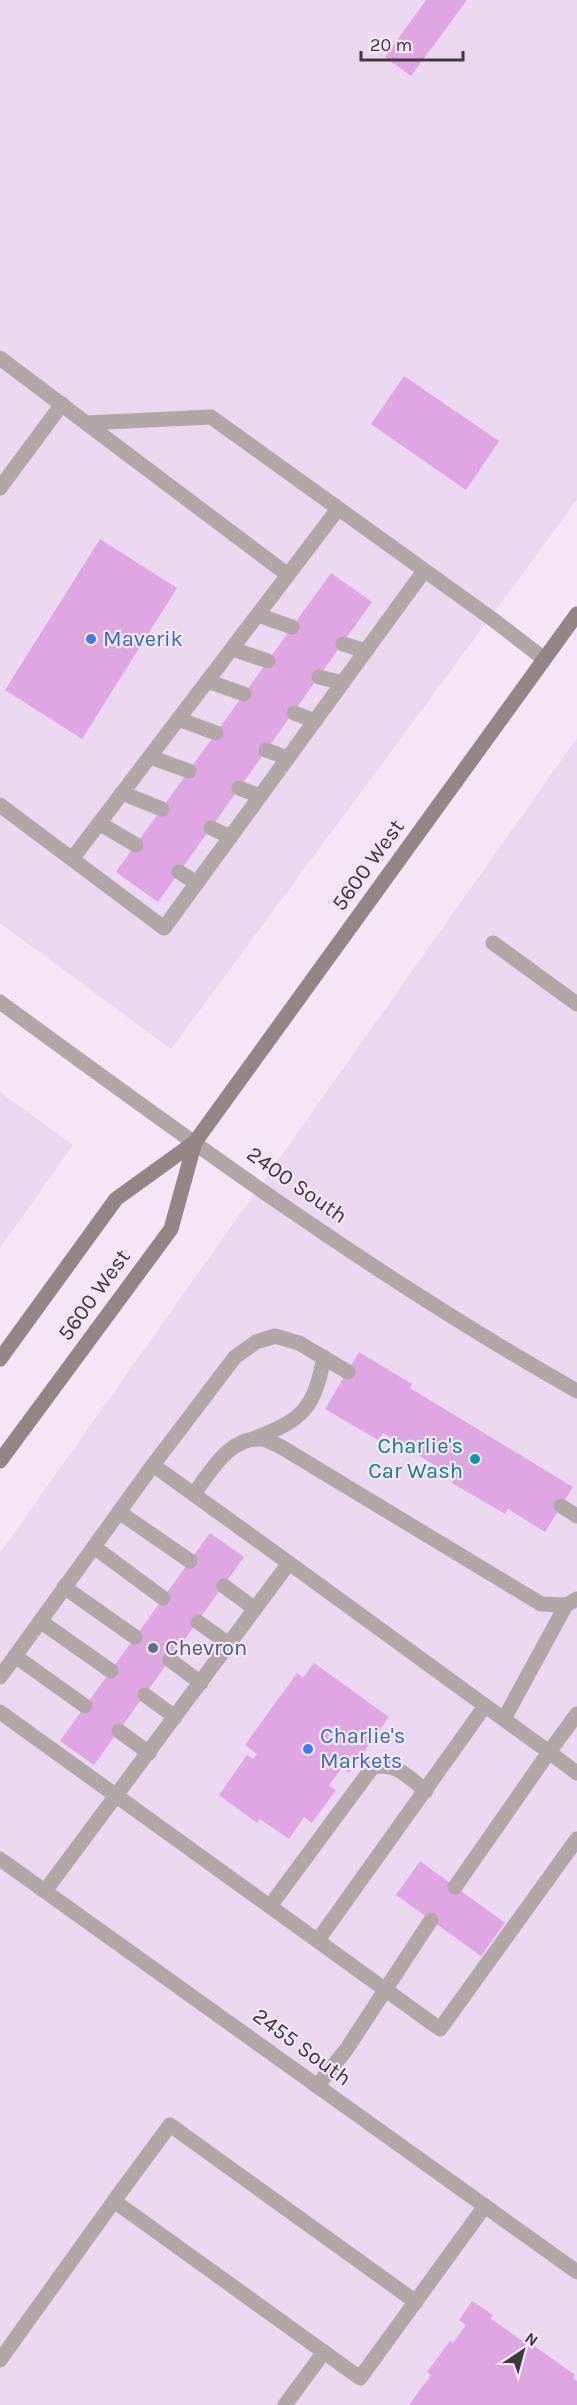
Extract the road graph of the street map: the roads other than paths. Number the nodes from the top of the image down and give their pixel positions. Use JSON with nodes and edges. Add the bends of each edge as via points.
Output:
{"nodes":[{"id":1,"x":0,"y":358,"type":"edge"},
{"id":2,"x":62,"y":405,"type":"junction"},
{"id":3,"x":86,"y":423,"type":"junction"},
{"id":4,"x":0,"y":488,"type":"edge"},
{"id":5,"x":338,"y":509,"type":"junction"},
{"id":6,"x":424,"y":571,"type":"junction"},
{"id":7,"x":288,"y":574,"type":"junction"},
{"id":8,"x":577,"y":614,"type":"edge"},
{"id":9,"x":258,"y":615,"type":"junction"},
{"id":10,"x":292,"y":627,"type":"dead end"},
{"id":11,"x":343,"y":644,"type":"dead end"},
{"id":12,"x":232,"y":649,"type":"junction"},
{"id":13,"x":366,"y":651,"type":"junction"},
{"id":14,"x":544,"y":659,"type":"junction"},
{"id":15,"x":267,"y":661,"type":"dead end"},
{"id":16,"x":320,"y":676,"type":"dead end"},
{"id":17,"x":207,"y":681,"type":"junction"},
{"id":18,"x":343,"y":683,"type":"junction"},
{"id":19,"x":244,"y":694,"type":"dead end"},
{"id":20,"x":294,"y":713,"type":"dead end"},
{"id":21,"x":178,"y":719,"type":"junction"},
{"id":22,"x":315,"y":721,"type":"junction"},
{"id":23,"x":216,"y":733,"type":"dead end"},
{"id":24,"x":266,"y":750,"type":"dead end"},
{"id":25,"x":150,"y":757,"type":"junction"},
{"id":26,"x":288,"y":758,"type":"junction"},
{"id":27,"x":189,"y":771,"type":"dead end"},
{"id":28,"x":239,"y":788,"type":"dead end"},
{"id":29,"x":122,"y":793,"type":"junction"},
{"id":30,"x":260,"y":796,"type":"junction"},
{"id":31,"x":0,"y":805,"type":"edge"},
{"id":32,"x":162,"y":809,"type":"dead end"},
{"id":33,"x":99,"y":824,"type":"junction"},
{"id":34,"x":211,"y":828,"type":"dead end"},
{"id":35,"x":231,"y":837,"type":"junction"},
{"id":36,"x":136,"y":845,"type":"dead end"},
{"id":37,"x":72,"y":859,"type":"junction"},
{"id":38,"x":179,"y":872,"type":"dead end"},
{"id":39,"x":197,"y":883,"type":"junction"},
{"id":40,"x":493,"y":943,"type":"dead end"},
{"id":41,"x":0,"y":1002,"type":"edge"},
{"id":42,"x":577,"y":1004,"type":"edge"},
{"id":43,"x":195,"y":1142,"type":"junction"},
{"id":44,"x":324,"y":1357,"type":"junction"},
{"id":45,"x":0,"y":1359,"type":"edge"},
{"id":46,"x":348,"y":1372,"type":"dead end"},
{"id":47,"x":577,"y":1391,"type":"edge"},
{"id":48,"x":247,"y":1441,"type":"junction"},
{"id":49,"x":0,"y":1461,"type":"edge"},
{"id":50,"x":153,"y":1466,"type":"junction"},
{"id":51,"x":194,"y":1494,"type":"junction"},
{"id":52,"x":561,"y":1506,"type":"dead end"},
{"id":53,"x":119,"y":1512,"type":"junction"},
{"id":54,"x":577,"y":1516,"type":"edge"},
{"id":55,"x":94,"y":1548,"type":"junction"},
{"id":56,"x":190,"y":1561,"type":"dead end"},
{"id":57,"x":289,"y":1563,"type":"junction"},
{"id":58,"x":224,"y":1586,"type":"dead end"},
{"id":59,"x":64,"y":1587,"type":"junction"},
{"id":60,"x":163,"y":1598,"type":"dead end"},
{"id":61,"x":571,"y":1602,"type":"edge"},
{"id":62,"x":255,"y":1609,"type":"junction"},
{"id":63,"x":40,"y":1621,"type":"junction"},
{"id":64,"x":198,"y":1622,"type":"dead end"},
{"id":65,"x":135,"y":1637,"type":"dead end"},
{"id":66,"x":229,"y":1644,"type":"junction"},
{"id":67,"x":15,"y":1656,"type":"junction"},
{"id":68,"x":170,"y":1660,"type":"dead end"},
{"id":69,"x":111,"y":1671,"type":"dead end"},
{"id":70,"x":0,"y":1677,"type":"edge"},
{"id":71,"x":201,"y":1683,"type":"junction"},
{"id":72,"x":145,"y":1695,"type":"dead end"},
{"id":73,"x":485,"y":1706,"type":"junction"},
{"id":74,"x":85,"y":1707,"type":"dead end"},
{"id":75,"x":0,"y":1713,"type":"edge"},
{"id":76,"x":577,"y":1714,"type":"edge"},
{"id":77,"x":175,"y":1717,"type":"junction"},
{"id":78,"x":504,"y":1719,"type":"junction"},
{"id":79,"x":119,"y":1731,"type":"dead end"},
{"id":80,"x":149,"y":1752,"type":"junction"},
{"id":81,"x":549,"y":1752,"type":"junction"},
{"id":82,"x":577,"y":1773,"type":"edge"},
{"id":83,"x":426,"y":1791,"type":"junction"},
{"id":84,"x":116,"y":1797,"type":"junction"},
{"id":85,"x":577,"y":1839,"type":"edge"},
{"id":86,"x":0,"y":1859,"type":"edge"},
{"id":87,"x":455,"y":1887,"type":"dead end"},
{"id":88,"x":45,"y":1891,"type":"junction"},
{"id":89,"x":270,"y":1906,"type":"junction"},
{"id":90,"x":431,"y":1920,"type":"dead end"},
{"id":91,"x":318,"y":1940,"type":"junction"},
{"id":92,"x":385,"y":1989,"type":"junction"},
{"id":93,"x":317,"y":2086,"type":"junction"},
{"id":94,"x":114,"y":2201,"type":"junction"},
{"id":95,"x":485,"y":2206,"type":"junction"},
{"id":96,"x":577,"y":2272,"type":"edge"},
{"id":97,"x":416,"y":2302,"type":"junction"},
{"id":98,"x":324,"y":2352,"type":"junction"},
{"id":99,"x":0,"y":2360,"type":"edge"},
{"id":100,"x":285,"y":2405,"type":"edge"}],
"edges":[{"from":1,"to":2,"type":"street"},
{"from":2,"to":3,"type":"street"},
{"from":2,"to":4,"type":"street"},
{"from":3,"to":5,"type":"street","via":[[211,417]]},
{"from":3,"to":7,"type":"street"},
{"from":5,"to":6,"type":"street"},
{"from":5,"to":7,"type":"street"},
{"from":6,"to":13,"type":"street"},
{"from":6,"to":14,"type":"street"},
{"from":7,"to":9,"type":"street"},
{"from":8,"to":14,"type":"main road","name":"5600 West"},
{"from":9,"to":10,"type":"street"},
{"from":9,"to":12,"type":"street"},
{"from":11,"to":13,"type":"street"},
{"from":12,"to":15,"type":"street"},
{"from":12,"to":17,"type":"street"},
{"from":13,"to":18,"type":"street"},
{"from":14,"to":43,"type":"main road","name":"5600 West"},
{"from":16,"to":18,"type":"street"},
{"from":17,"to":19,"type":"street"},
{"from":17,"to":21,"type":"street"},
{"from":18,"to":22,"type":"street"},
{"from":20,"to":22,"type":"street"},
{"from":21,"to":23,"type":"street"},
{"from":21,"to":25,"type":"street"},
{"from":22,"to":26,"type":"street"},
{"from":24,"to":26,"type":"street"},
{"from":25,"to":27,"type":"street"},
{"from":25,"to":29,"type":"street"},
{"from":26,"to":30,"type":"street"},
{"from":28,"to":30,"type":"street"},
{"from":29,"to":32,"type":"street"},
{"from":29,"to":33,"type":"street"},
{"from":30,"to":35,"type":"street"},
{"from":31,"to":37,"type":"street"},
{"from":33,"to":36,"type":"street"},
{"from":33,"to":37,"type":"street"},
{"from":34,"to":35,"type":"street"},
{"from":35,"to":39,"type":"street"},
{"from":37,"to":39,"type":"street","via":[[164,928]]},
{"from":38,"to":39,"type":"street"},
{"from":40,"to":42,"type":"street"},
{"from":41,"to":43,"type":"street","name":"2400 South"},
{"from":43,"to":45,"type":"main road","name":"5600 West","via":[[116,1200]]},
{"from":43,"to":47,"type":"street","name":"2400 South","via":[[423,1298]]},
{"from":43,"to":49,"type":"main road","name":"5600 West","via":[[171,1229]]},
{"from":44,"to":46,"type":"street"},
{"from":44,"to":48,"type":"street","via":[[318,1389],[301,1414],[281,1428]]},
{"from":44,"to":50,"type":"street","via":[[299,1343],[275,1336],[256,1342],[235,1357]]},
{"from":48,"to":51,"type":"street","via":[[232,1448]]},
{"from":48,"to":61,"type":"street","via":[[264,1440],[283,1448],[540,1604]]},
{"from":50,"to":51,"type":"street"},
{"from":50,"to":53,"type":"street"},
{"from":51,"to":57,"type":"street"},
{"from":52,"to":54,"type":"street"},
{"from":53,"to":55,"type":"street"},
{"from":53,"to":56,"type":"street"},
{"from":55,"to":59,"type":"street"},
{"from":55,"to":60,"type":"street"},
{"from":57,"to":62,"type":"street"},
{"from":57,"to":73,"type":"street"},
{"from":58,"to":62,"type":"street"},
{"from":59,"to":63,"type":"street"},
{"from":59,"to":65,"type":"street"},
{"from":61,"to":78,"type":"street"},
{"from":62,"to":66,"type":"street"},
{"from":63,"to":67,"type":"street"},
{"from":63,"to":69,"type":"street"},
{"from":64,"to":66,"type":"street"},
{"from":66,"to":71,"type":"street"},
{"from":67,"to":70,"type":"street"},
{"from":67,"to":74,"type":"street"},
{"from":68,"to":71,"type":"street"},
{"from":71,"to":77,"type":"street"},
{"from":72,"to":77,"type":"street"},
{"from":73,"to":78,"type":"street"},
{"from":73,"to":83,"type":"street"},
{"from":75,"to":84,"type":"street"},
{"from":76,"to":81,"type":"street"},
{"from":77,"to":80,"type":"street"},
{"from":78,"to":81,"type":"street"},
{"from":79,"to":80,"type":"street"},
{"from":80,"to":84,"type":"street"},
{"from":81,"to":82,"type":"street"},
{"from":81,"to":87,"type":"street"},
{"from":83,"to":89,"type":"street","via":[[397,1769],[384,1764],[372,1768]]},
{"from":83,"to":91,"type":"street"},
{"from":84,"to":88,"type":"street"},
{"from":84,"to":89,"type":"street"},
{"from":85,"to":92,"type":"street","via":[[440,2029]]},
{"from":86,"to":88,"type":"street","name":"2455 South"},
{"from":88,"to":93,"type":"street","name":"2455 South"},
{"from":89,"to":91,"type":"street"},
{"from":90,"to":92,"type":"street"},
{"from":91,"to":92,"type":"street"},
{"from":92,"to":93,"type":"street","via":[[346,2050]]},
{"from":93,"to":95,"type":"street","name":"2455 South"},
{"from":94,"to":97,"type":"street","via":[[170,2125]]},
{"from":94,"to":98,"type":"street"},
{"from":94,"to":99,"type":"street"},
{"from":95,"to":96,"type":"street","name":"2455 South"},
{"from":95,"to":97,"type":"street"},
{"from":97,"to":98,"type":"street","via":[[360,2378]]},
{"from":98,"to":100,"type":"street"}]}
